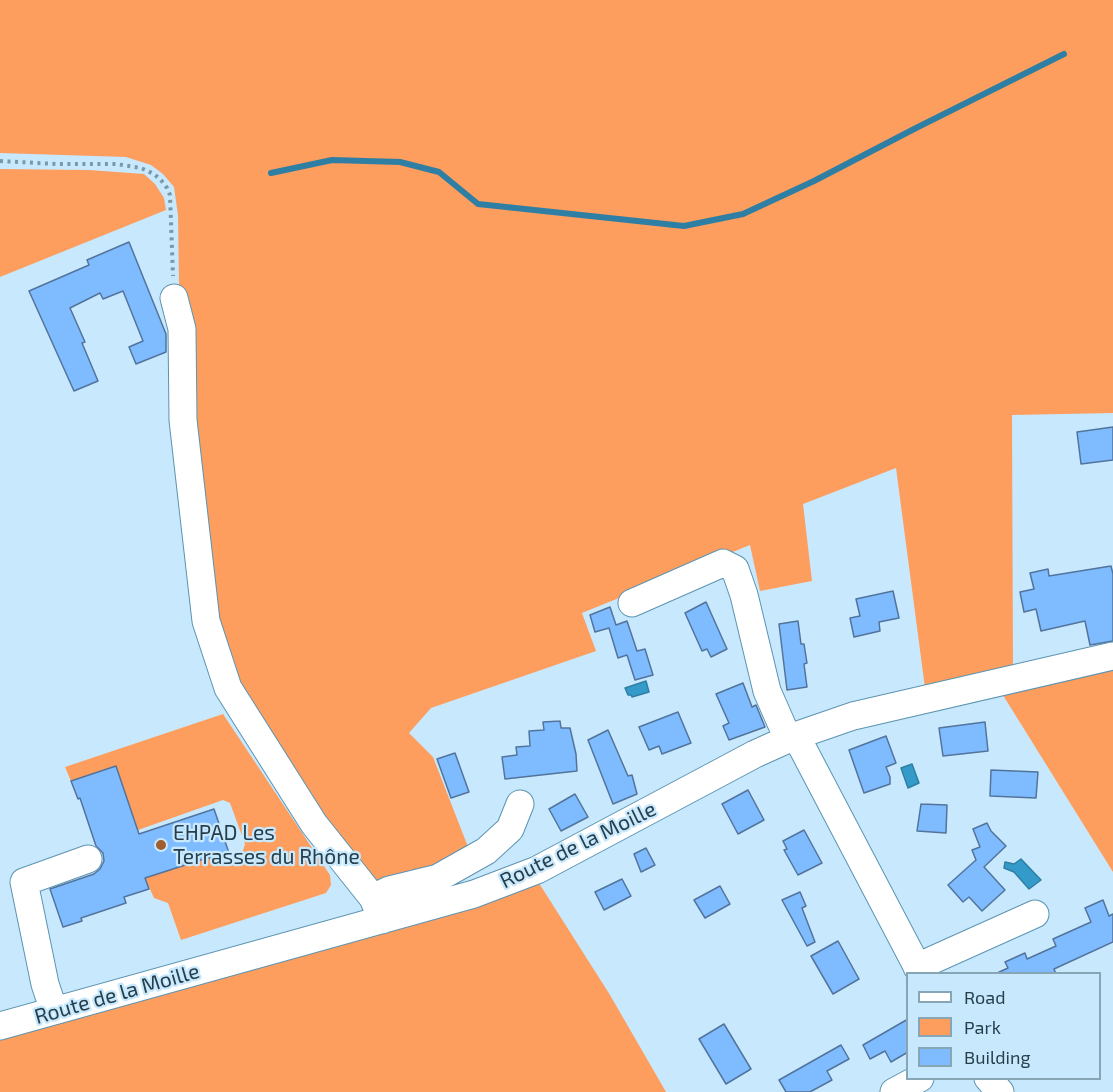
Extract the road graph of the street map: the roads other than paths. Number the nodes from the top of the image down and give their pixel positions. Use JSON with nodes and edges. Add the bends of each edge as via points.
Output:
{"nodes":[{"id":1,"x":174,"y":298,"type":"road end"},
{"id":2,"x":632,"y":603,"type":"dead end"},
{"id":3,"x":1113,"y":656,"type":"edge"},
{"id":4,"x":791,"y":738,"type":"junction"},
{"id":5,"x":520,"y":804,"type":"dead end"},
{"id":6,"x":88,"y":859,"type":"dead end"},
{"id":7,"x":377,"y":909,"type":"junction"},
{"id":8,"x":1035,"y":914,"type":"dead end"},
{"id":9,"x":919,"y":970,"type":"edge"},
{"id":10,"x":54,"y":1011,"type":"junction"},
{"id":11,"x":0,"y":1026,"type":"edge"},
{"id":12,"x":916,"y":1080,"type":"edge"},
{"id":13,"x":990,"y":1080,"type":"edge"},
{"id":14,"x":894,"y":1092,"type":"edge"},
{"id":15,"x":1000,"y":1092,"type":"edge"}],
"edges":[{"from":1,"to":7,"type":"street","via":[[182,329],[183,420],[206,621],[228,688],[314,824]]},
{"from":2,"to":4,"type":"street","via":[[723,563],[735,569],[767,691]]},
{"from":3,"to":4,"type":"street","name":"Route de la Moille","via":[[853,716]]},
{"from":4,"to":7,"type":"street","name":"Route de la Moille","via":[[537,870],[474,894]]},
{"from":4,"to":9,"type":"street","via":[[808,759]]},
{"from":5,"to":7,"type":"street","via":[[510,829],[486,851],[438,878],[389,890]]},
{"from":6,"to":10,"type":"street","via":[[24,882]]},
{"from":7,"to":10,"type":"street","name":"Route de la Moille"},
{"from":8,"to":9,"type":"street"},
{"from":10,"to":11,"type":"street","name":"Route de la Moille"},
{"from":12,"to":14,"type":"street"},
{"from":13,"to":15,"type":"street"}]}
